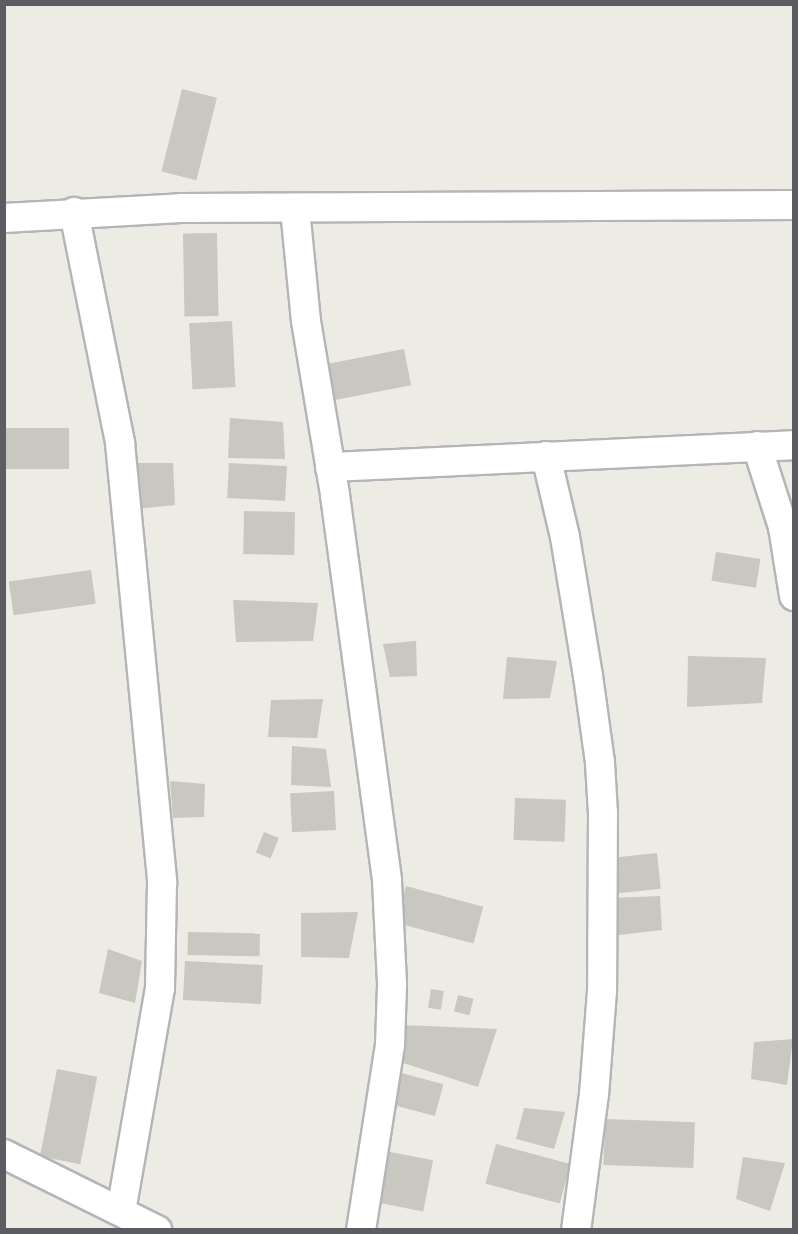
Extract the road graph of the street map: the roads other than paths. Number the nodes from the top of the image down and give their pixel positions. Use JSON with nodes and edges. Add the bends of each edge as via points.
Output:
{"nodes":[{"id":1,"x":794,"y":205,"type":"edge"},
{"id":2,"x":296,"y":209,"type":"junction"},
{"id":3,"x":74,"y":212,"type":"junction"},
{"id":4,"x":4,"y":218,"type":"edge"},
{"id":5,"x":794,"y":445,"type":"edge"},
{"id":6,"x":757,"y":446,"type":"junction"},
{"id":7,"x":546,"y":456,"type":"junction"},
{"id":8,"x":330,"y":467,"type":"junction"},
{"id":9,"x":794,"y":596,"type":"edge"},
{"id":10,"x":4,"y":1154,"type":"edge"},
{"id":11,"x":121,"y":1211,"type":"junction"},
{"id":12,"x":157,"y":1230,"type":"edge"},
{"id":13,"x":361,"y":1230,"type":"edge"},
{"id":14,"x":576,"y":1230,"type":"edge"}],
"edges":[{"from":1,"to":2,"type":"street"},
{"from":2,"to":3,"type":"street"},
{"from":2,"to":8,"type":"street","via":[[306,321]]},
{"from":3,"to":4,"type":"street"},
{"from":3,"to":11,"type":"street","via":[[120,443],[162,883],[160,988]]},
{"from":5,"to":6,"type":"street"},
{"from":6,"to":7,"type":"street"},
{"from":6,"to":9,"type":"street","via":[[783,527]]},
{"from":7,"to":8,"type":"street"},
{"from":7,"to":14,"type":"street","via":[[565,537],[586,664],[603,813],[601,1002],[594,1094]]},
{"from":8,"to":13,"type":"street","via":[[387,881],[392,986],[390,1046]]},
{"from":10,"to":11,"type":"street"},
{"from":11,"to":12,"type":"street"}]}
